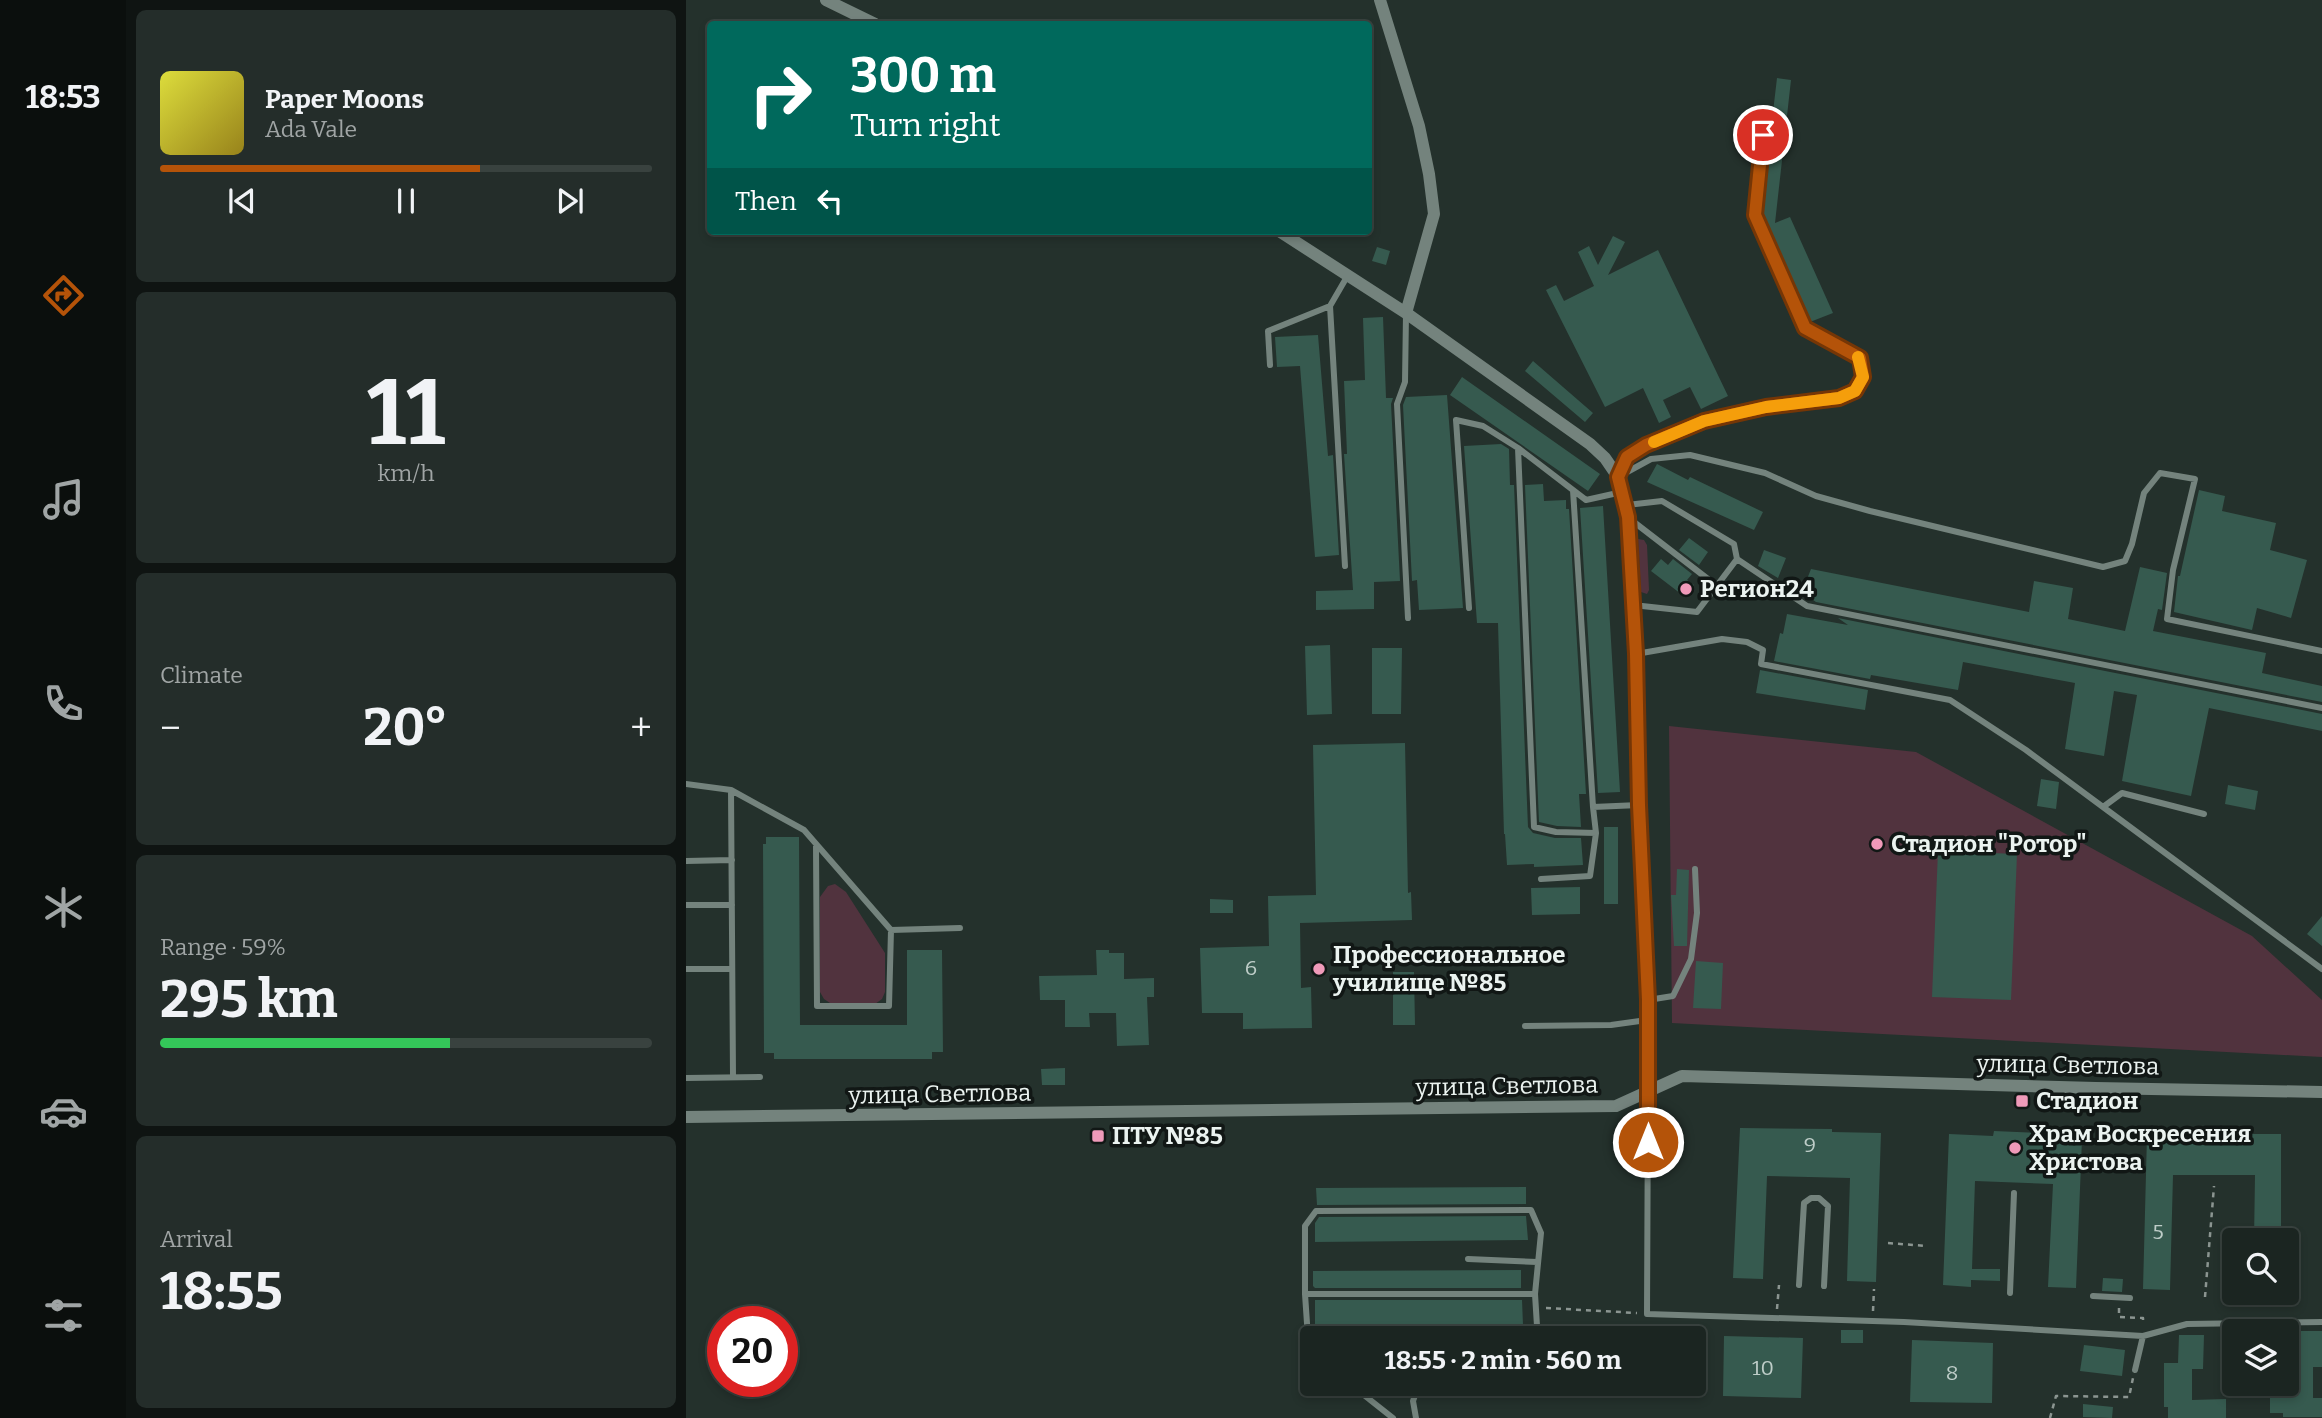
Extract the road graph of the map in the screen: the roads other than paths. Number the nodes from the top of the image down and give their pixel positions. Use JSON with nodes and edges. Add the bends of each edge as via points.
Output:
{"nodes":[{"id":1,"x":826,"y":0,"type":"edge"},
{"id":2,"x":1380,"y":0,"type":"edge"},
{"id":3,"x":869,"y":21,"type":"edge"},
{"id":4,"x":1766,"y":108,"type":"dead end"},
{"id":5,"x":1285,"y":235,"type":"edge"},
{"id":6,"x":1348,"y":275,"type":"junction"},
{"id":7,"x":1330,"y":306,"type":"junction"},
{"id":8,"x":1406,"y":313,"type":"junction"},
{"id":9,"x":1270,"y":365,"type":"dead end"},
{"id":10,"x":1518,"y":448,"type":"junction"},
{"id":11,"x":1618,"y":477,"type":"junction"},
{"id":12,"x":1573,"y":490,"type":"junction"},
{"id":13,"x":1622,"y":492,"type":"junction"},
{"id":14,"x":1627,"y":511,"type":"junction"},
{"id":15,"x":1737,"y":559,"type":"junction"},
{"id":16,"x":1345,"y":566,"type":"dead end"},
{"id":17,"x":1717,"y":586,"type":"junction"},
{"id":18,"x":1633,"y":605,"type":"junction"},
{"id":19,"x":1469,"y":608,"type":"dead end"},
{"id":20,"x":1408,"y":618,"type":"dead end"},
{"id":21,"x":2322,"y":651,"type":"edge"},
{"id":22,"x":1636,"y":654,"type":"junction"},
{"id":23,"x":2322,"y":708,"type":"edge"},
{"id":24,"x":686,"y":784,"type":"edge"},
{"id":25,"x":731,"y":790,"type":"junction"},
{"id":26,"x":1639,"y":805,"type":"junction"},
{"id":27,"x":1593,"y":807,"type":"junction"},
{"id":28,"x":2103,"y":807,"type":"junction"},
{"id":29,"x":2204,"y":814,"type":"dead end"},
{"id":30,"x":1596,"y":833,"type":"junction"},
{"id":31,"x":816,"y":846,"type":"junction"},
{"id":32,"x":732,"y":860,"type":"junction"},
{"id":33,"x":686,"y":861,"type":"edge"},
{"id":34,"x":1695,"y":869,"type":"dead end"},
{"id":35,"x":1541,"y":879,"type":"dead end"},
{"id":36,"x":686,"y":905,"type":"edge"},
{"id":37,"x":732,"y":905,"type":"junction"},
{"id":38,"x":960,"y":928,"type":"dead end"},
{"id":39,"x":891,"y":930,"type":"junction"},
{"id":40,"x":732,"y":968,"type":"junction"},
{"id":41,"x":686,"y":969,"type":"edge"},
{"id":42,"x":2322,"y":969,"type":"edge"},
{"id":43,"x":1648,"y":1000,"type":"junction"},
{"id":44,"x":1647,"y":1020,"type":"junction"},
{"id":45,"x":1525,"y":1026,"type":"dead end"},
{"id":46,"x":733,"y":1076,"type":"junction"},
{"id":47,"x":760,"y":1077,"type":"dead end"},
{"id":48,"x":686,"y":1078,"type":"edge"},
{"id":49,"x":1648,"y":1090,"type":"junction"},
{"id":50,"x":2322,"y":1092,"type":"edge"},
{"id":51,"x":686,"y":1117,"type":"edge"},
{"id":52,"x":2014,"y":1193,"type":"dead end"},
{"id":53,"x":1468,"y":1259,"type":"dead end"},
{"id":54,"x":1537,"y":1262,"type":"junction"},
{"id":55,"x":1799,"y":1285,"type":"dead end"},
{"id":56,"x":1824,"y":1286,"type":"dead end"},
{"id":57,"x":2010,"y":1293,"type":"dead end"},
{"id":58,"x":1305,"y":1294,"type":"junction"},
{"id":59,"x":1535,"y":1294,"type":"junction"},
{"id":60,"x":2093,"y":1296,"type":"dead end"},
{"id":61,"x":2130,"y":1298,"type":"dead end"},
{"id":62,"x":2299,"y":1322,"type":"edge"},
{"id":63,"x":2322,"y":1322,"type":"edge"},
{"id":64,"x":2222,"y":1324,"type":"edge"},
{"id":65,"x":1307,"y":1326,"type":"edge"},
{"id":66,"x":1537,"y":1326,"type":"edge"},
{"id":67,"x":2143,"y":1336,"type":"junction"},
{"id":68,"x":2135,"y":1370,"type":"road end"},
{"id":69,"x":1365,"y":1396,"type":"edge"},
{"id":70,"x":1415,"y":1396,"type":"edge"},
{"id":71,"x":1393,"y":1418,"type":"edge"},
{"id":72,"x":1416,"y":1418,"type":"edge"}],
"edges":[{"from":1,"to":3,"type":"street"},
{"from":2,"to":8,"type":"street","via":[[1419,125],[1434,214]]},
{"from":4,"to":11,"type":"lane","via":[[1755,215],[1805,328],[1860,358],[1863,377],[1855,391],[1839,398],[1704,421],[1627,457]]},
{"from":5,"to":6,"type":"street"},
{"from":6,"to":7,"type":"lane"},
{"from":6,"to":8,"type":"street"},
{"from":7,"to":9,"type":"lane","via":[[1268,331]]},
{"from":7,"to":16,"type":"lane"},
{"from":8,"to":11,"type":"street","via":[[1590,444]]},
{"from":8,"to":20,"type":"lane","via":[[1405,382],[1396,404]]},
{"from":10,"to":12,"type":"lane"},
{"from":10,"to":19,"type":"lane","via":[[1483,426],[1456,420]]},
{"from":10,"to":30,"type":"lane","via":[[1534,827]]},
{"from":11,"to":13,"type":"street"},
{"from":11,"to":21,"type":"lane","via":[[1651,459],[1690,455],[1765,473],[1816,496],[1870,511],[2103,567],[2125,561],[2144,493],[2160,473],[2195,479],[2173,570],[2167,619]]},
{"from":12,"to":13,"type":"lane","via":[[1586,499]]},
{"from":12,"to":27,"type":"lane"},
{"from":13,"to":14,"type":"street"},
{"from":14,"to":15,"type":"lane","via":[[1662,501],[1734,544]]},
{"from":14,"to":17,"type":"lane"},
{"from":14,"to":18,"type":"street"},
{"from":15,"to":17,"type":"lane"},
{"from":15,"to":23,"type":"lane","via":[[1807,606]]},
{"from":17,"to":18,"type":"lane","via":[[1697,612]]},
{"from":18,"to":22,"type":"street"},
{"from":22,"to":26,"type":"street"},
{"from":22,"to":28,"type":"lane","via":[[1722,639],[1747,642],[1763,650],[1761,664],[1950,699]]},
{"from":24,"to":25,"type":"lane"},
{"from":25,"to":31,"type":"lane","via":[[804,830]]},
{"from":25,"to":32,"type":"lane"},
{"from":26,"to":27,"type":"lane"},
{"from":26,"to":43,"type":"street"},
{"from":27,"to":30,"type":"lane"},
{"from":28,"to":29,"type":"lane","via":[[2122,793]]},
{"from":28,"to":42,"type":"lane"},
{"from":30,"to":35,"type":"lane","via":[[1590,876]]},
{"from":31,"to":39,"type":"lane"},
{"from":31,"to":39,"type":"lane","via":[[817,1006],[890,1006]]},
{"from":32,"to":33,"type":"lane"},
{"from":32,"to":37,"type":"lane"},
{"from":34,"to":43,"type":"lane","via":[[1697,913],[1691,959],[1674,996]]},
{"from":36,"to":37,"type":"lane"},
{"from":37,"to":40,"type":"lane"},
{"from":38,"to":39,"type":"lane"},
{"from":40,"to":41,"type":"lane"},
{"from":40,"to":46,"type":"lane"},
{"from":43,"to":44,"type":"street"},
{"from":44,"to":45,"type":"lane"},
{"from":44,"to":49,"type":"street"},
{"from":46,"to":47,"type":"lane"},
{"from":46,"to":48,"type":"lane"},
{"from":49,"to":50,"type":"street","name":"улица Светлова","via":[[1682,1076]]},
{"from":49,"to":51,"type":"street","name":"улица Светлова","via":[[1616,1106]]},
{"from":49,"to":67,"type":"lane","via":[[1647,1314]]},
{"from":52,"to":57,"type":"lane"},
{"from":53,"to":54,"type":"lane"},
{"from":54,"to":58,"type":"lane","via":[[1541,1233],[1531,1210],[1316,1211],[1304,1226]]},
{"from":54,"to":59,"type":"lane"},
{"from":55,"to":56,"type":"lane","via":[[1804,1203],[1819,1198],[1828,1206]]},
{"from":58,"to":59,"type":"lane"},
{"from":58,"to":65,"type":"lane"},
{"from":59,"to":66,"type":"lane"},
{"from":60,"to":61,"type":"lane"},
{"from":62,"to":63,"type":"lane"},
{"from":64,"to":67,"type":"lane","via":[[2187,1324]]},
{"from":67,"to":68,"type":"lane"},
{"from":69,"to":71,"type":"lane"},
{"from":70,"to":72,"type":"lane"}]}
